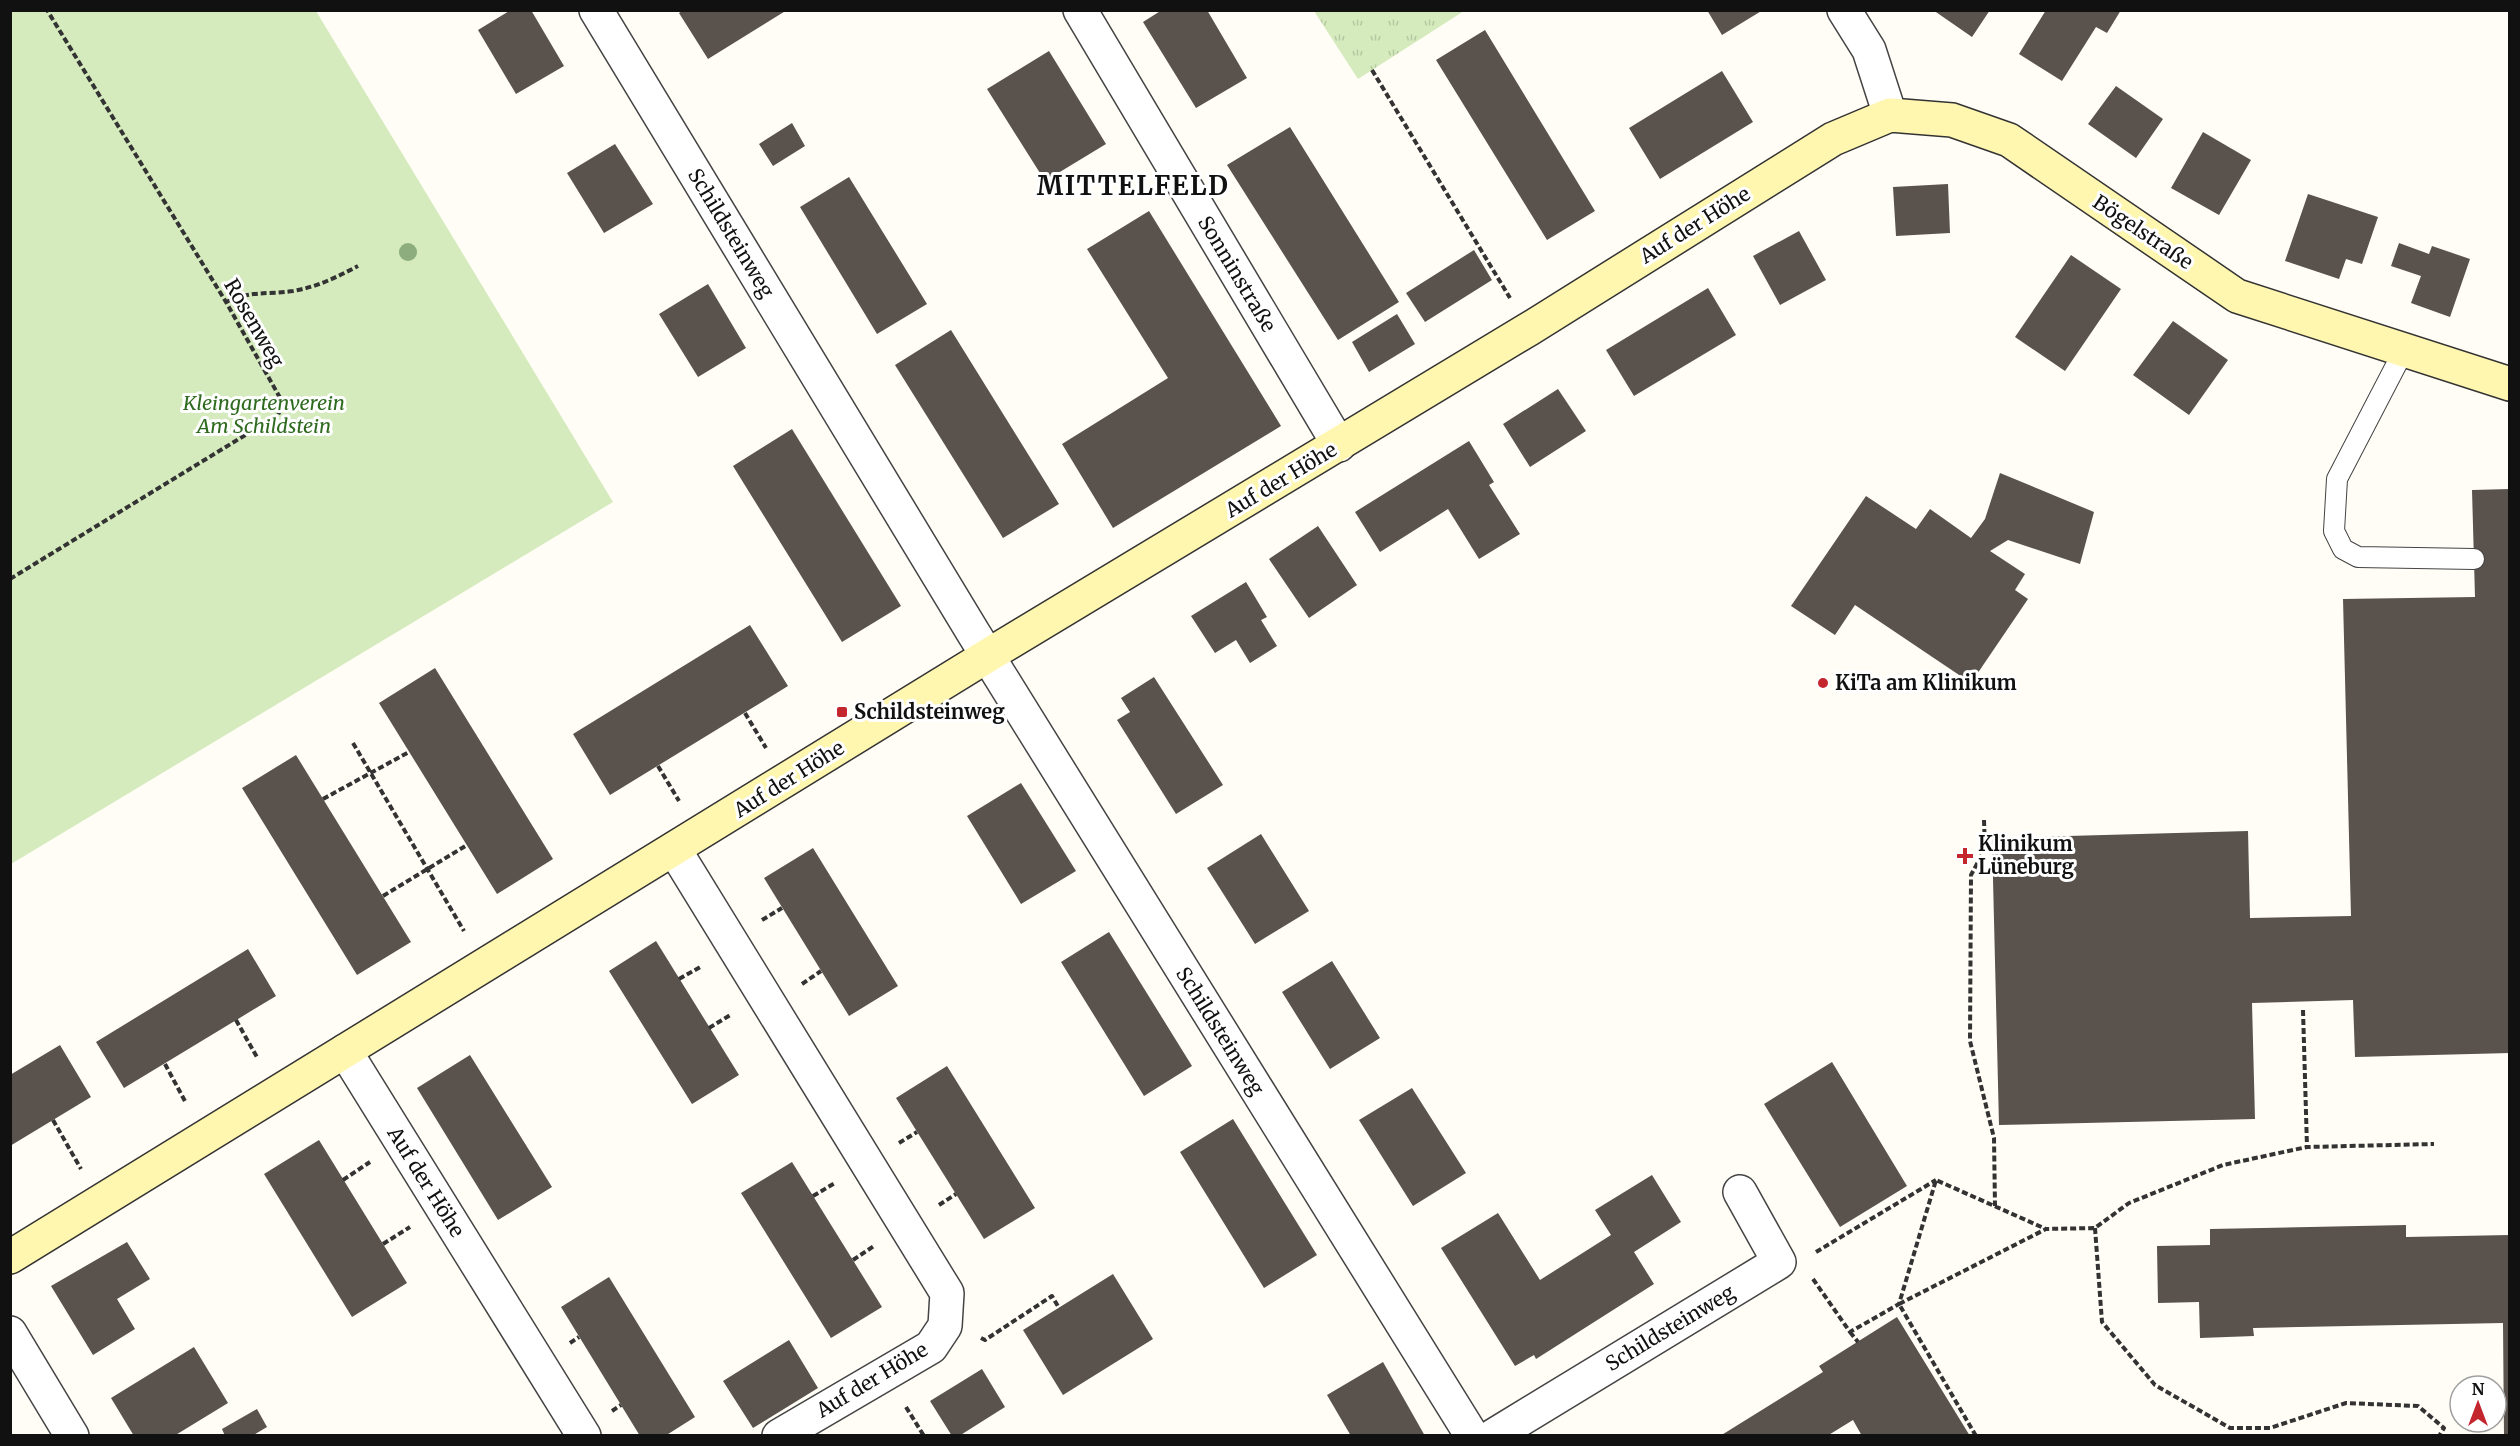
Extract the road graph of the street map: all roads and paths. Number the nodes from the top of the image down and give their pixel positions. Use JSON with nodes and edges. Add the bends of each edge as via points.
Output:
{"nodes":[{"id":1,"x":46,"y":10,"type":"edge"},
{"id":2,"x":596,"y":10,"type":"edge"},
{"id":3,"x":1080,"y":10,"type":"edge"},
{"id":4,"x":1844,"y":10,"type":"edge"},
{"id":5,"x":1372,"y":70,"type":"dead end"},
{"id":6,"x":1890,"y":116,"type":"junction"},
{"id":7,"x":358,"y":266,"type":"dead end"},
{"id":8,"x":226,"y":302,"type":"junction"},
{"id":9,"x":1529,"y":329,"type":"junction"},
{"id":10,"x":2404,"y":350,"type":"junction"},
{"id":11,"x":2510,"y":384,"type":"edge"},
{"id":12,"x":1339,"y":445,"type":"junction"},
{"id":13,"x":2474,"y":559,"type":"dead end"},
{"id":14,"x":10,"y":579,"type":"edge"},
{"id":15,"x":987,"y":656,"type":"junction"},
{"id":16,"x":353,"y":743,"type":"dead end"},
{"id":17,"x":409,"y":752,"type":"dead end"},
{"id":18,"x":370,"y":773,"type":"junction"},
{"id":19,"x":323,"y":799,"type":"dead end"},
{"id":20,"x":1984,"y":820,"type":"dead end"},
{"id":21,"x":467,"y":845,"type":"dead end"},
{"id":22,"x":674,"y":849,"type":"junction"},
{"id":23,"x":428,"y":869,"type":"junction"},
{"id":24,"x":383,"y":896,"type":"dead end"},
{"id":25,"x":485,"y":965,"type":"junction"},
{"id":26,"x":2302,"y":1010,"type":"dead end"},
{"id":27,"x":236,"y":1020,"type":"dead end"},
{"id":28,"x":345,"y":1051,"type":"junction"},
{"id":29,"x":165,"y":1064,"type":"dead end"},
{"id":30,"x":277,"y":1092,"type":"junction"},
{"id":31,"x":53,"y":1120,"type":"dead end"},
{"id":32,"x":204,"y":1137,"type":"junction"},
{"id":33,"x":2434,"y":1144,"type":"dead end"},
{"id":34,"x":2307,"y":1147,"type":"junction"},
{"id":35,"x":1936,"y":1180,"type":"junction"},
{"id":36,"x":1740,"y":1191,"type":"dead end"},
{"id":37,"x":100,"y":1201,"type":"junction"},
{"id":38,"x":1995,"y":1206,"type":"junction"},
{"id":39,"x":2095,"y":1228,"type":"junction"},
{"id":40,"x":2046,"y":1229,"type":"junction"},
{"id":41,"x":10,"y":1257,"type":"edge"},
{"id":42,"x":1790,"y":1261,"type":"junction"},
{"id":43,"x":1899,"y":1304,"type":"junction"},
{"id":44,"x":1059,"y":1308,"type":"dead end"},
{"id":45,"x":945,"y":1326,"type":"junction"},
{"id":46,"x":10,"y":1332,"type":"edge"},
{"id":47,"x":1850,"y":1332,"type":"junction"},
{"id":48,"x":1858,"y":1342,"type":"dead end"},
{"id":49,"x":72,"y":1436,"type":"edge"},
{"id":50,"x":584,"y":1436,"type":"edge"},
{"id":51,"x":779,"y":1436,"type":"edge"},
{"id":52,"x":1472,"y":1436,"type":"edge"},
{"id":53,"x":1493,"y":1436,"type":"edge"},
{"id":54,"x":1976,"y":1436,"type":"edge"},
{"id":55,"x":2439,"y":1436,"type":"edge"}],
"edges":[{"from":1,"to":8,"type":"path","name":"Rosenweg"},
{"from":2,"to":15,"type":"street","name":"Schildsteinweg"},
{"from":3,"to":12,"type":"street","name":"Sonninstraße"},
{"from":4,"to":6,"type":"street","via":[[1869,50]]},
{"from":5,"to":9,"type":"path"},
{"from":6,"to":9,"type":"street","name":"Auf der Höhe","via":[[1833,139]]},
{"from":6,"to":10,"type":"street","name":"Bögelstraße","via":[[1952,120],[2009,140],[2237,296]]},
{"from":7,"to":8,"type":"path","via":[[320,285],[246,293]]},
{"from":8,"to":14,"type":"path","name":"Rosenweg","via":[[283,403],[278,415]]},
{"from":9,"to":12,"type":"street","name":"Auf der Höhe"},
{"from":10,"to":11,"type":"street","name":"Bögelstraße"},
{"from":10,"to":13,"type":"lane","via":[[2337,479],[2334,531],[2343,549],[2358,556]]},
{"from":12,"to":15,"type":"street","name":"Auf der Höhe"},
{"from":15,"to":22,"type":"street","name":"Auf der Höhe"},
{"from":15,"to":52,"type":"street","name":"Schildsteinweg"},
{"from":16,"to":18,"type":"path"},
{"from":17,"to":18,"type":"path"},
{"from":18,"to":19,"type":"path"},
{"from":18,"to":23,"type":"path"},
{"from":20,"to":38,"type":"path","via":[[1985,849],[1971,875],[1970,1041],[1994,1138]]},
{"from":21,"to":23,"type":"path"},
{"from":22,"to":25,"type":"street","name":"Auf der Höhe"},
{"from":22,"to":45,"type":"street","name":"Auf der Höhe","via":[[947,1293]]},
{"from":23,"to":24,"type":"path"},
{"from":23,"to":25,"type":"path"},
{"from":25,"to":28,"type":"street","name":"Auf der Höhe"},
{"from":26,"to":34,"type":"path"},
{"from":27,"to":30,"type":"path"},
{"from":28,"to":30,"type":"street","name":"Auf der Höhe"},
{"from":28,"to":50,"type":"street","name":"Auf der Höhe"},
{"from":29,"to":32,"type":"path"},
{"from":30,"to":32,"type":"street","name":"Auf der Höhe"},
{"from":31,"to":37,"type":"path"},
{"from":32,"to":37,"type":"street","name":"Auf der Höhe"},
{"from":33,"to":34,"type":"path"},
{"from":34,"to":39,"type":"path","via":[[2223,1165],[2128,1203]]},
{"from":35,"to":38,"type":"path"},
{"from":35,"to":42,"type":"path"},
{"from":35,"to":43,"type":"path"},
{"from":36,"to":42,"type":"street"},
{"from":37,"to":41,"type":"street","name":"Auf der Höhe"},
{"from":38,"to":40,"type":"path"},
{"from":39,"to":40,"type":"path"},
{"from":39,"to":55,"type":"path","via":[[2102,1322],[2155,1385],[2230,1428],[2270,1428],[2346,1403],[2418,1406],[2444,1428]]},
{"from":40,"to":43,"type":"path"},
{"from":42,"to":47,"type":"path"},
{"from":42,"to":53,"type":"street","name":"Schildsteinweg"},
{"from":43,"to":47,"type":"path"},
{"from":43,"to":54,"type":"path"},
{"from":44,"to":45,"type":"path","via":[[1052,1296],[985,1340]]},
{"from":45,"to":51,"type":"street","name":"Auf der Höhe","via":[[931,1347]]},
{"from":46,"to":49,"type":"street"},
{"from":47,"to":48,"type":"path"}]}
